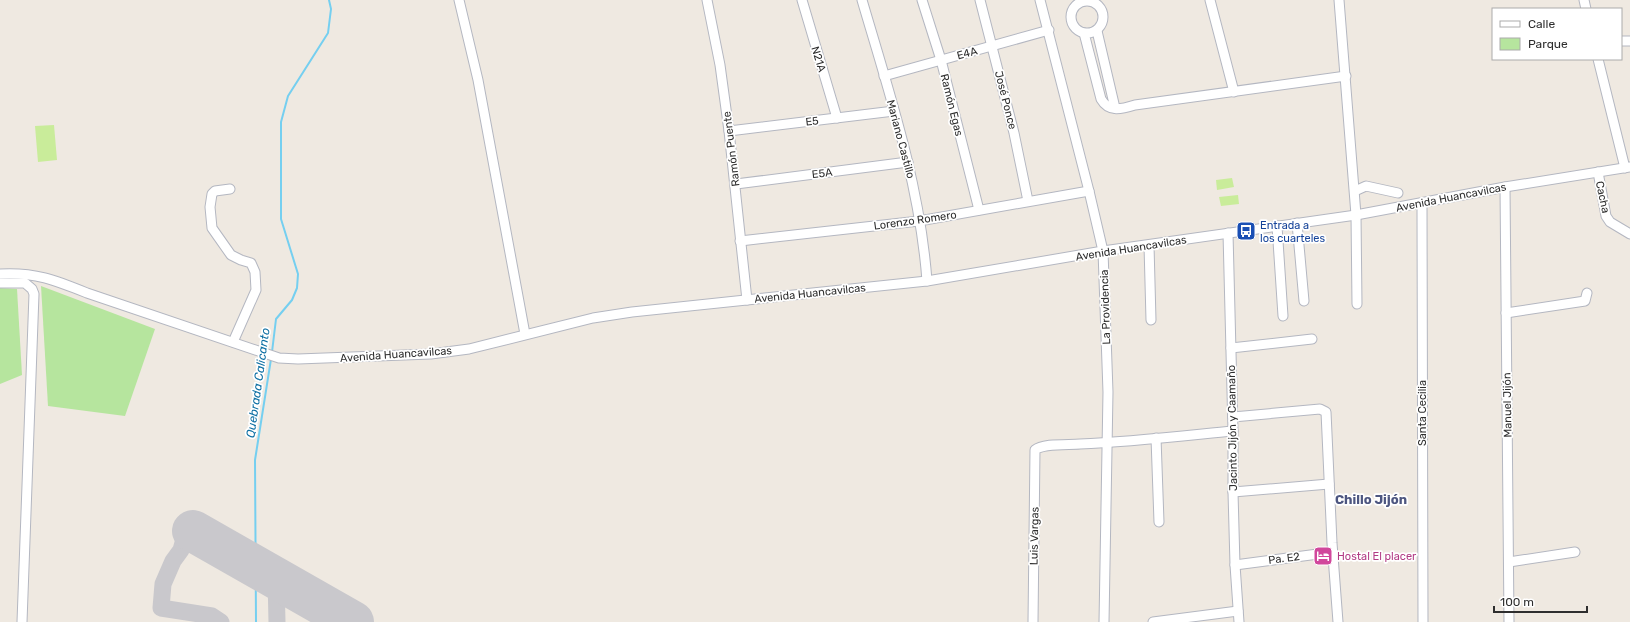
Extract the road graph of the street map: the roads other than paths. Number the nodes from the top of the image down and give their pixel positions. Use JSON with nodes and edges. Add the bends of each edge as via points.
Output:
{"nodes":[{"id":1,"x":458,"y":0,"type":"edge"},
{"id":2,"x":707,"y":0,"type":"edge"},
{"id":3,"x":862,"y":0,"type":"edge"},
{"id":4,"x":922,"y":0,"type":"edge"},
{"id":5,"x":980,"y":0,"type":"edge"},
{"id":6,"x":1040,"y":0,"type":"edge"},
{"id":7,"x":1089,"y":0,"type":"edge"},
{"id":8,"x":1210,"y":0,"type":"edge"},
{"id":9,"x":1339,"y":0,"type":"edge"},
{"id":10,"x":802,"y":1,"type":"edge"},
{"id":11,"x":1076,"y":2,"type":"edge"},
{"id":12,"x":1049,"y":30,"type":"junction"},
{"id":13,"x":1097,"y":31,"type":"junction"},
{"id":14,"x":1084,"y":33,"type":"junction"},
{"id":15,"x":992,"y":46,"type":"junction"},
{"id":16,"x":941,"y":60,"type":"junction"},
{"id":17,"x":1598,"y":60,"type":"edge"},
{"id":18,"x":884,"y":76,"type":"junction"},
{"id":19,"x":1346,"y":76,"type":"junction"},
{"id":20,"x":1234,"y":92,"type":"junction"},
{"id":21,"x":1115,"y":108,"type":"junction"},
{"id":22,"x":894,"y":111,"type":"junction"},
{"id":23,"x":837,"y":118,"type":"junction"},
{"id":24,"x":729,"y":131,"type":"junction"},
{"id":25,"x":908,"y":162,"type":"junction"},
{"id":26,"x":1628,"y":167,"type":"edge"},
{"id":27,"x":1598,"y":172,"type":"junction"},
{"id":28,"x":736,"y":184,"type":"junction"},
{"id":29,"x":1505,"y":187,"type":"junction"},
{"id":30,"x":230,"y":189,"type":"dead end"},
{"id":31,"x":1089,"y":190,"type":"junction"},
{"id":32,"x":1355,"y":191,"type":"junction"},
{"id":33,"x":1398,"y":193,"type":"dead end"},
{"id":34,"x":1028,"y":201,"type":"junction"},
{"id":35,"x":1422,"y":204,"type":"junction"},
{"id":36,"x":979,"y":210,"type":"junction"},
{"id":37,"x":1356,"y":215,"type":"junction"},
{"id":38,"x":919,"y":221,"type":"junction"},
{"id":39,"x":1297,"y":223,"type":"junction"},
{"id":40,"x":1277,"y":226,"type":"junction"},
{"id":41,"x":1228,"y":233,"type":"junction"},
{"id":42,"x":1630,"y":234,"type":"edge"},
{"id":43,"x":740,"y":241,"type":"junction"},
{"id":44,"x":1149,"y":245,"type":"junction"},
{"id":45,"x":1103,"y":251,"type":"junction"},
{"id":46,"x":0,"y":274,"type":"edge"},
{"id":47,"x":927,"y":281,"type":"junction"},
{"id":48,"x":0,"y":283,"type":"edge"},
{"id":49,"x":1587,"y":293,"type":"dead end"},
{"id":50,"x":747,"y":300,"type":"junction"},
{"id":51,"x":1304,"y":301,"type":"dead end"},
{"id":52,"x":1357,"y":304,"type":"dead end"},
{"id":53,"x":1506,"y":313,"type":"junction"},
{"id":54,"x":1283,"y":316,"type":"dead end"},
{"id":55,"x":1151,"y":320,"type":"dead end"},
{"id":56,"x":525,"y":334,"type":"junction"},
{"id":57,"x":1312,"y":340,"type":"dead end"},
{"id":58,"x":233,"y":342,"type":"junction"},
{"id":59,"x":1231,"y":348,"type":"junction"},
{"id":60,"x":1233,"y":417,"type":"junction"},
{"id":61,"x":1233,"y":431,"type":"junction"},
{"id":62,"x":1156,"y":438,"type":"junction"},
{"id":63,"x":1107,"y":443,"type":"junction"},
{"id":64,"x":1329,"y":484,"type":"junction"},
{"id":65,"x":1233,"y":492,"type":"junction"},
{"id":66,"x":1159,"y":522,"type":"dead end"},
{"id":67,"x":1333,"y":552,"type":"junction"},
{"id":68,"x":1574,"y":552,"type":"dead end"},
{"id":69,"x":1509,"y":562,"type":"junction"},
{"id":70,"x":1235,"y":565,"type":"junction"},
{"id":71,"x":1238,"y":611,"type":"junction"},
{"id":72,"x":1175,"y":621,"type":"edge"},
{"id":73,"x":22,"y":622,"type":"edge"},
{"id":74,"x":1032,"y":622,"type":"edge"},
{"id":75,"x":1104,"y":622,"type":"edge"},
{"id":76,"x":1154,"y":622,"type":"edge"},
{"id":77,"x":1239,"y":622,"type":"edge"},
{"id":78,"x":1338,"y":622,"type":"edge"},
{"id":79,"x":1423,"y":622,"type":"edge"},
{"id":80,"x":1509,"y":622,"type":"edge"}],
"edges":[{"from":1,"to":56,"type":"street","via":[[478,80]]},
{"from":2,"to":24,"type":"street","name":"Ramón Puente"},
{"from":3,"to":18,"type":"street","name":"Mariano Castillo"},
{"from":4,"to":16,"type":"street","name":"Ramón Egas"},
{"from":5,"to":15,"type":"street","name":"José Ponce"},
{"from":6,"to":12,"type":"street","name":"La Providencia"},
{"from":7,"to":11,"type":"street"},
{"from":7,"to":13,"type":"street","via":[[1100,7],[1103,13],[1102,26]]},
{"from":8,"to":20,"type":"street"},
{"from":9,"to":19,"type":"street"},
{"from":10,"to":23,"type":"street","name":"N21A"},
{"from":11,"to":14,"type":"street","via":[[1072,21],[1079,31]]},
{"from":12,"to":15,"type":"street","name":"E4A"},
{"from":12,"to":31,"type":"street","name":"La Providencia"},
{"from":13,"to":14,"type":"street"},
{"from":13,"to":21,"type":"street"},
{"from":14,"to":21,"type":"street","via":[[1102,99],[1109,108]]},
{"from":15,"to":16,"type":"street","name":"E4A"},
{"from":15,"to":34,"type":"street","name":"José Ponce"},
{"from":16,"to":18,"type":"street","name":"E4A"},
{"from":16,"to":36,"type":"street","name":"Ramón Egas"},
{"from":17,"to":26,"type":"street"},
{"from":18,"to":22,"type":"street","name":"Mariano Castillo"},
{"from":19,"to":20,"type":"street"},
{"from":19,"to":32,"type":"street"},
{"from":20,"to":21,"type":"street"},
{"from":22,"to":23,"type":"street","name":"E5"},
{"from":22,"to":25,"type":"street","name":"Mariano Castillo"},
{"from":23,"to":24,"type":"street","name":"E5"},
{"from":24,"to":28,"type":"street","name":"Ramón Puente"},
{"from":25,"to":28,"type":"street","name":"E5A"},
{"from":25,"to":38,"type":"street","name":"Mariano Castillo"},
{"from":26,"to":27,"type":"street","name":"Avenida Huancavilcas"},
{"from":27,"to":29,"type":"street","name":"Avenida Huancavilcas"},
{"from":27,"to":42,"type":"street","name":"Cacha","via":[[1606,216],[1610,222]]},
{"from":28,"to":43,"type":"street","name":"Ramón Puente"},
{"from":29,"to":35,"type":"street","name":"Avenida Huancavilcas"},
{"from":29,"to":53,"type":"street","name":"Manuel Jijón"},
{"from":30,"to":58,"type":"street","via":[[215,191],[212,194],[212,228],[231,255],[252,265],[256,280],[254,295]]},
{"from":31,"to":34,"type":"street","name":"Lorenzo Romero"},
{"from":31,"to":45,"type":"street","name":"La Providencia"},
{"from":32,"to":33,"type":"street","via":[[1366,186]]},
{"from":32,"to":37,"type":"street"},
{"from":34,"to":36,"type":"street","name":"Lorenzo Romero"},
{"from":35,"to":37,"type":"street","name":"Avenida Huancavilcas"},
{"from":35,"to":79,"type":"street","name":"Santa Cecilia"},
{"from":36,"to":38,"type":"street","name":"Lorenzo Romero"},
{"from":37,"to":39,"type":"street","name":"Avenida Huancavilcas"},
{"from":37,"to":52,"type":"street"},
{"from":38,"to":43,"type":"street","name":"Lorenzo Romero"},
{"from":38,"to":47,"type":"street","name":"Mariano Castillo"},
{"from":39,"to":40,"type":"street","name":"Avenida Huancavilcas"},
{"from":39,"to":51,"type":"street"},
{"from":40,"to":41,"type":"street","name":"Avenida Huancavilcas"},
{"from":40,"to":54,"type":"street"},
{"from":41,"to":44,"type":"street","name":"Avenida Huancavilcas"},
{"from":41,"to":59,"type":"street","name":"Jacinto Jijón y Caamaño"},
{"from":43,"to":50,"type":"street","name":"Ramón Puente"},
{"from":44,"to":45,"type":"street","name":"Avenida Huancavilcas"},
{"from":44,"to":55,"type":"street"},
{"from":45,"to":47,"type":"street","name":"Avenida Huancavilcas"},
{"from":45,"to":63,"type":"street","name":"La Providencia","via":[[1108,392]]},
{"from":46,"to":58,"type":"street","name":"Avenida Huancavilcas","via":[[33,274],[58,281]]},
{"from":47,"to":50,"type":"street","name":"Avenida Huancavilcas"},
{"from":48,"to":73,"type":"street","via":[[25,283],[34,294]]},
{"from":49,"to":53,"type":"street","via":[[1585,301]]},
{"from":50,"to":56,"type":"street","name":"Avenida Huancavilcas","via":[[632,312]]},
{"from":53,"to":69,"type":"street","name":"Manuel Jijón"},
{"from":56,"to":58,"type":"street","name":"Avenida Huancavilcas","via":[[469,349],[431,354],[326,358],[279,358]]},
{"from":57,"to":59,"type":"street"},
{"from":59,"to":60,"type":"street","name":"Jacinto Jijón y Caamaño"},
{"from":60,"to":61,"type":"street","name":"Jacinto Jijón y Caamaño"},
{"from":60,"to":64,"type":"street","via":[[1324,410]]},
{"from":61,"to":62,"type":"street"},
{"from":61,"to":65,"type":"street","name":"Jacinto Jijón y Caamaño"},
{"from":62,"to":63,"type":"street"},
{"from":62,"to":66,"type":"street"},
{"from":63,"to":74,"type":"street","name":"Luis Vargas","via":[[1047,446],[1035,450]]},
{"from":63,"to":75,"type":"street","name":"La Providencia"},
{"from":64,"to":65,"type":"street"},
{"from":64,"to":67,"type":"street"},
{"from":65,"to":70,"type":"street","name":"Jacinto Jijón y Caamaño"},
{"from":67,"to":70,"type":"street","name":"Pa. E2"},
{"from":67,"to":78,"type":"street"},
{"from":68,"to":69,"type":"street"},
{"from":69,"to":80,"type":"street","name":"Manuel Jijón"},
{"from":70,"to":71,"type":"street","name":"Jacinto Jijón y Caamaño"},
{"from":71,"to":72,"type":"street"},
{"from":71,"to":77,"type":"street","name":"Jacinto Jijón y Caamaño"},
{"from":72,"to":76,"type":"street"}]}
